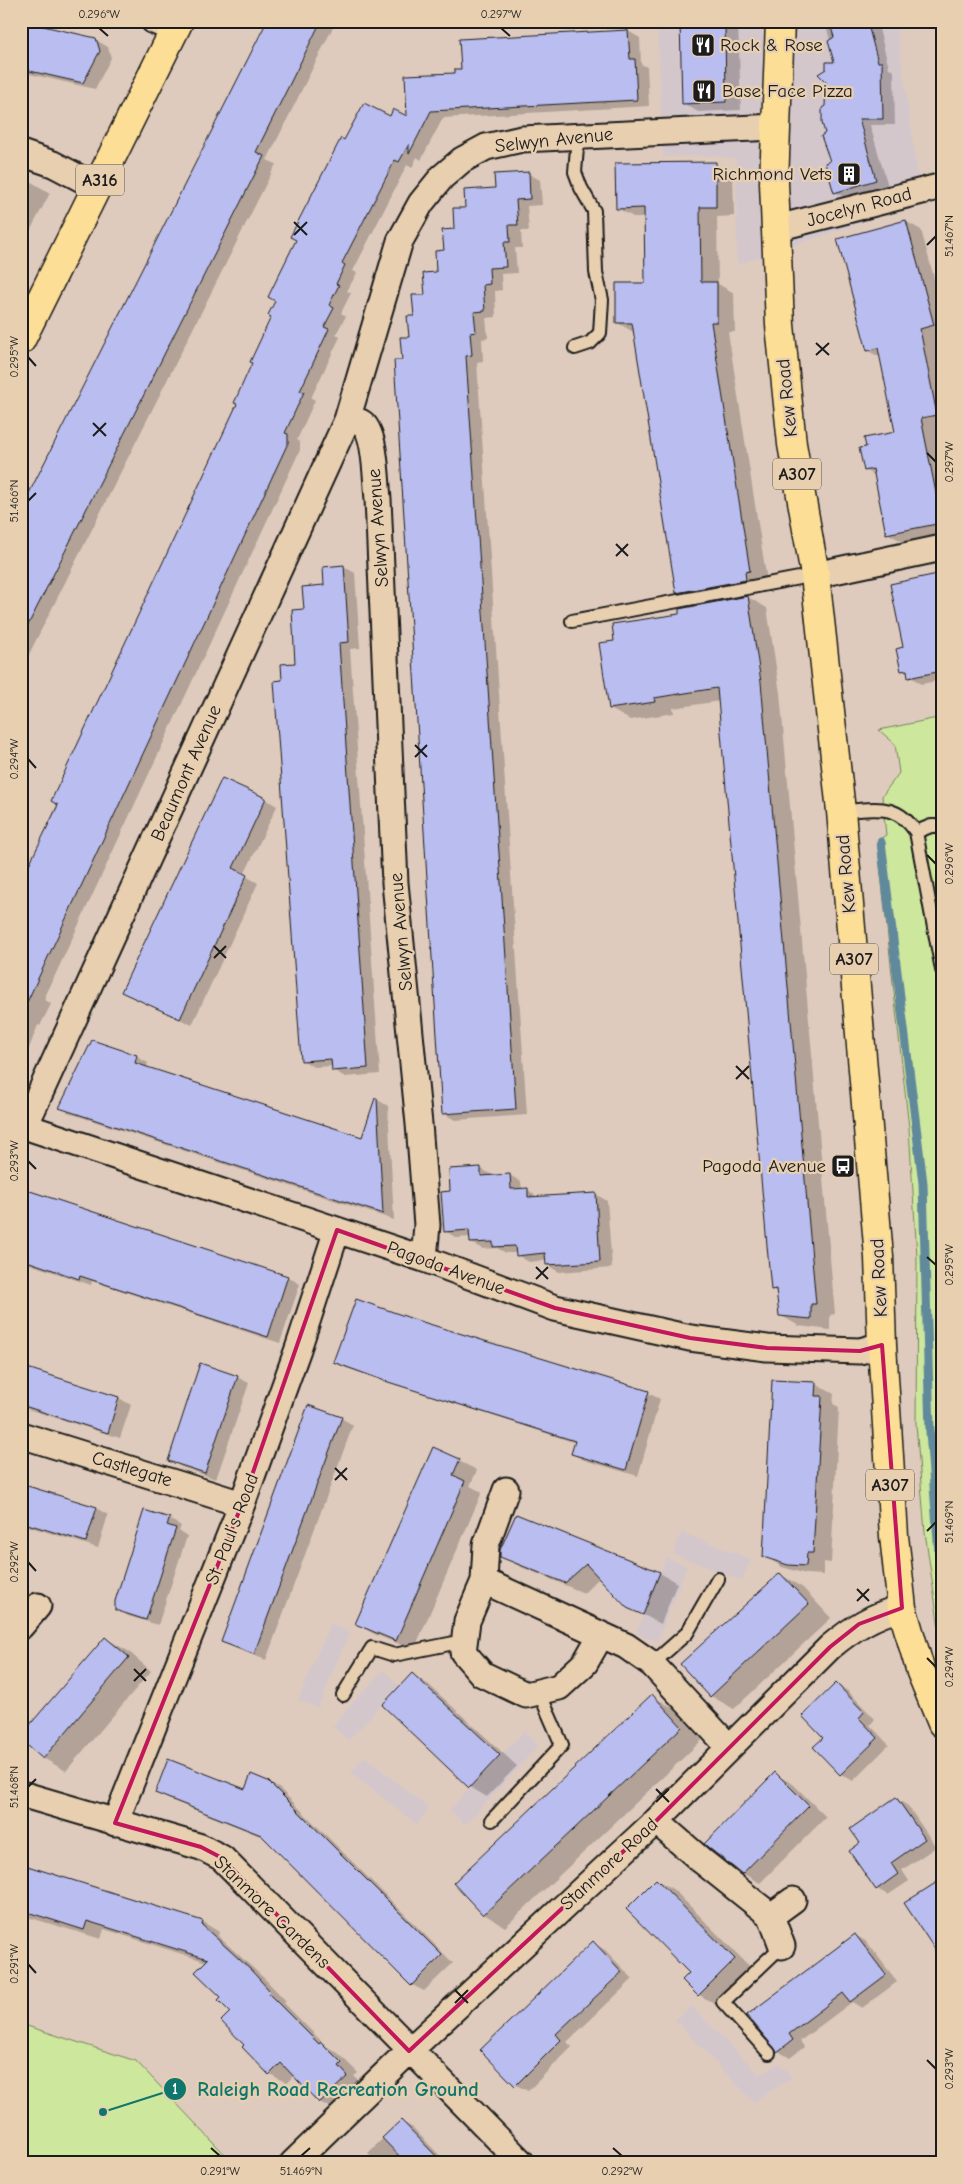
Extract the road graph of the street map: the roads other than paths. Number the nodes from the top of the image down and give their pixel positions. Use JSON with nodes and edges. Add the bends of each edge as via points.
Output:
{"nodes":[{"id":1,"x":780,"y":21,"type":"edge"},
{"id":2,"x":170,"y":24,"type":"edge"},
{"id":3,"x":776,"y":127,"type":"junction"},
{"id":4,"x":578,"y":136,"type":"junction"},
{"id":5,"x":21,"y":153,"type":"edge"},
{"id":6,"x":942,"y":186,"type":"edge"},
{"id":7,"x":97,"y":187,"type":"junction"},
{"id":8,"x":777,"y":228,"type":"junction"},
{"id":9,"x":21,"y":340,"type":"edge"},
{"id":10,"x":575,"y":348,"type":"dead end"},
{"id":11,"x":347,"y":420,"type":"junction"},
{"id":12,"x":942,"y":548,"type":"edge"},
{"id":13,"x":816,"y":575,"type":"junction"},
{"id":14,"x":572,"y":622,"type":"dead end"},
{"id":15,"x":841,"y":811,"type":"junction"},
{"id":16,"x":942,"y":826,"type":"edge"},
{"id":17,"x":916,"y":832,"type":"junction"},
{"id":18,"x":942,"y":970,"type":"edge"},
{"id":19,"x":23,"y":1126,"type":"edge"},
{"id":20,"x":337,"y":1230,"type":"junction"},
{"id":21,"x":424,"y":1259,"type":"junction"},
{"id":22,"x":882,"y":1345,"type":"junction"},
{"id":23,"x":21,"y":1435,"type":"edge"},
{"id":24,"x":506,"y":1490,"type":"dead end"},
{"id":25,"x":242,"y":1504,"type":"junction"},
{"id":26,"x":718,"y":1579,"type":"dead end"},
{"id":27,"x":484,"y":1581,"type":"junction"},
{"id":28,"x":38,"y":1606,"type":"dead end"},
{"id":29,"x":902,"y":1608,"type":"junction"},
{"id":30,"x":21,"y":1626,"type":"edge"},
{"id":31,"x":601,"y":1635,"type":"junction"},
{"id":32,"x":464,"y":1641,"type":"junction"},
{"id":33,"x":652,"y":1664,"type":"junction"},
{"id":34,"x":539,"y":1692,"type":"junction"},
{"id":35,"x":343,"y":1694,"type":"dead end"},
{"id":36,"x":942,"y":1723,"type":"edge"},
{"id":37,"x":730,"y":1746,"type":"junction"},
{"id":38,"x":21,"y":1794,"type":"edge"},
{"id":39,"x":492,"y":1820,"type":"dead end"},
{"id":40,"x":656,"y":1821,"type":"junction"},
{"id":41,"x":115,"y":1822,"type":"junction"},
{"id":42,"x":793,"y":1900,"type":"dead end"},
{"id":43,"x":771,"y":1916,"type":"junction"},
{"id":44,"x":782,"y":1946,"type":"joint"},
{"id":45,"x":409,"y":2051,"type":"junction"},
{"id":46,"x":769,"y":2053,"type":"dead end"},
{"id":47,"x":293,"y":2163,"type":"edge"},
{"id":48,"x":522,"y":2163,"type":"edge"}],
"edges":[{"from":1,"to":3,"type":"main road","name":"Kew Road","number":"A307"},
{"from":2,"to":7,"type":"main road","number":"A316"},
{"from":3,"to":4,"type":"street","name":"Selwyn Avenue"},
{"from":3,"to":8,"type":"main road","name":"Kew Road","number":"A307","via":[[774,183]]},
{"from":4,"to":10,"type":"lane","via":[[575,172],[594,211],[596,272],[602,315],[597,336],[590,343]]},
{"from":4,"to":11,"type":"street","name":"Selwyn Avenue","via":[[522,139],[486,147],[462,160],[442,177],[400,240]]},
{"from":5,"to":7,"type":"street","via":[[53,164]]},
{"from":6,"to":8,"type":"street","name":"Jocelyn Road"},
{"from":7,"to":9,"type":"main road","number":"A316"},
{"from":8,"to":13,"type":"main road","name":"Kew Road","number":"A307","via":[[780,326],[792,444]]},
{"from":11,"to":19,"type":"street","name":"Beaumont Avenue"},
{"from":11,"to":21,"type":"street","name":"Selwyn Avenue","via":[[360,421],[371,437],[378,499],[395,883],[420,1134],[427,1225]]},
{"from":12,"to":13,"type":"street"},
{"from":13,"to":14,"type":"lane"},
{"from":13,"to":15,"type":"main road","name":"Kew Road","number":"A307"},
{"from":15,"to":17,"type":"lane","via":[[894,810],[910,822]]},
{"from":15,"to":22,"type":"main road","name":"Kew Road","number":"A307","via":[[879,1257]]},
{"from":16,"to":17,"type":"lane"},
{"from":17,"to":18,"type":"lane"},
{"from":19,"to":20,"type":"street","name":"Pagoda Avenue"},
{"from":20,"to":21,"type":"street","name":"Pagoda Avenue"},
{"from":20,"to":25,"type":"street","name":"St. Paul’s Road"},
{"from":21,"to":22,"type":"street","name":"Pagoda Avenue","via":[[555,1308],[690,1338],[786,1348],[860,1351]]},
{"from":22,"to":29,"type":"main road","name":"Kew Road","number":"A307","via":[[893,1526]]},
{"from":23,"to":25,"type":"street","name":"Castlegate"},
{"from":24,"to":27,"type":"street","via":[[486,1545]]},
{"from":25,"to":41,"type":"street","name":"St. Paul’s Road"},
{"from":26,"to":33,"type":"lane","via":[[687,1633]]},
{"from":27,"to":31,"type":"street"},
{"from":27,"to":32,"type":"street","via":[[467,1621]]},
{"from":28,"to":30,"type":"street"},
{"from":29,"to":36,"type":"main road","name":"Kew Road","number":"A307","via":[[921,1672]]},
{"from":29,"to":37,"type":"street","name":"Stanmore Road","via":[[875,1616],[841,1638]]},
{"from":31,"to":33,"type":"street","via":[[626,1646]]},
{"from":31,"to":34,"type":"street","via":[[585,1663],[558,1687]]},
{"from":32,"to":34,"type":"street","via":[[463,1652],[482,1674],[526,1695]]},
{"from":32,"to":35,"type":"lane","via":[[394,1655],[372,1648]]},
{"from":33,"to":37,"type":"street"},
{"from":34,"to":39,"type":"lane","via":[[562,1745]]},
{"from":37,"to":40,"type":"street","name":"Stanmore Road"},
{"from":38,"to":41,"type":"street","name":"Stanmore Gardens"},
{"from":40,"to":43,"type":"street"},
{"from":40,"to":45,"type":"street","name":"Stanmore Road"},
{"from":41,"to":45,"type":"street","name":"Stanmore Gardens","via":[[201,1847],[222,1858]]},
{"from":42,"to":43,"type":"street"},
{"from":43,"to":44,"type":"street"},
{"from":44,"to":46,"type":"lane","via":[[723,2002]]},
{"from":45,"to":47,"type":"street","name":"Stanmore Road"},
{"from":45,"to":48,"type":"street","name":"Stanmore Gardens"}]}
